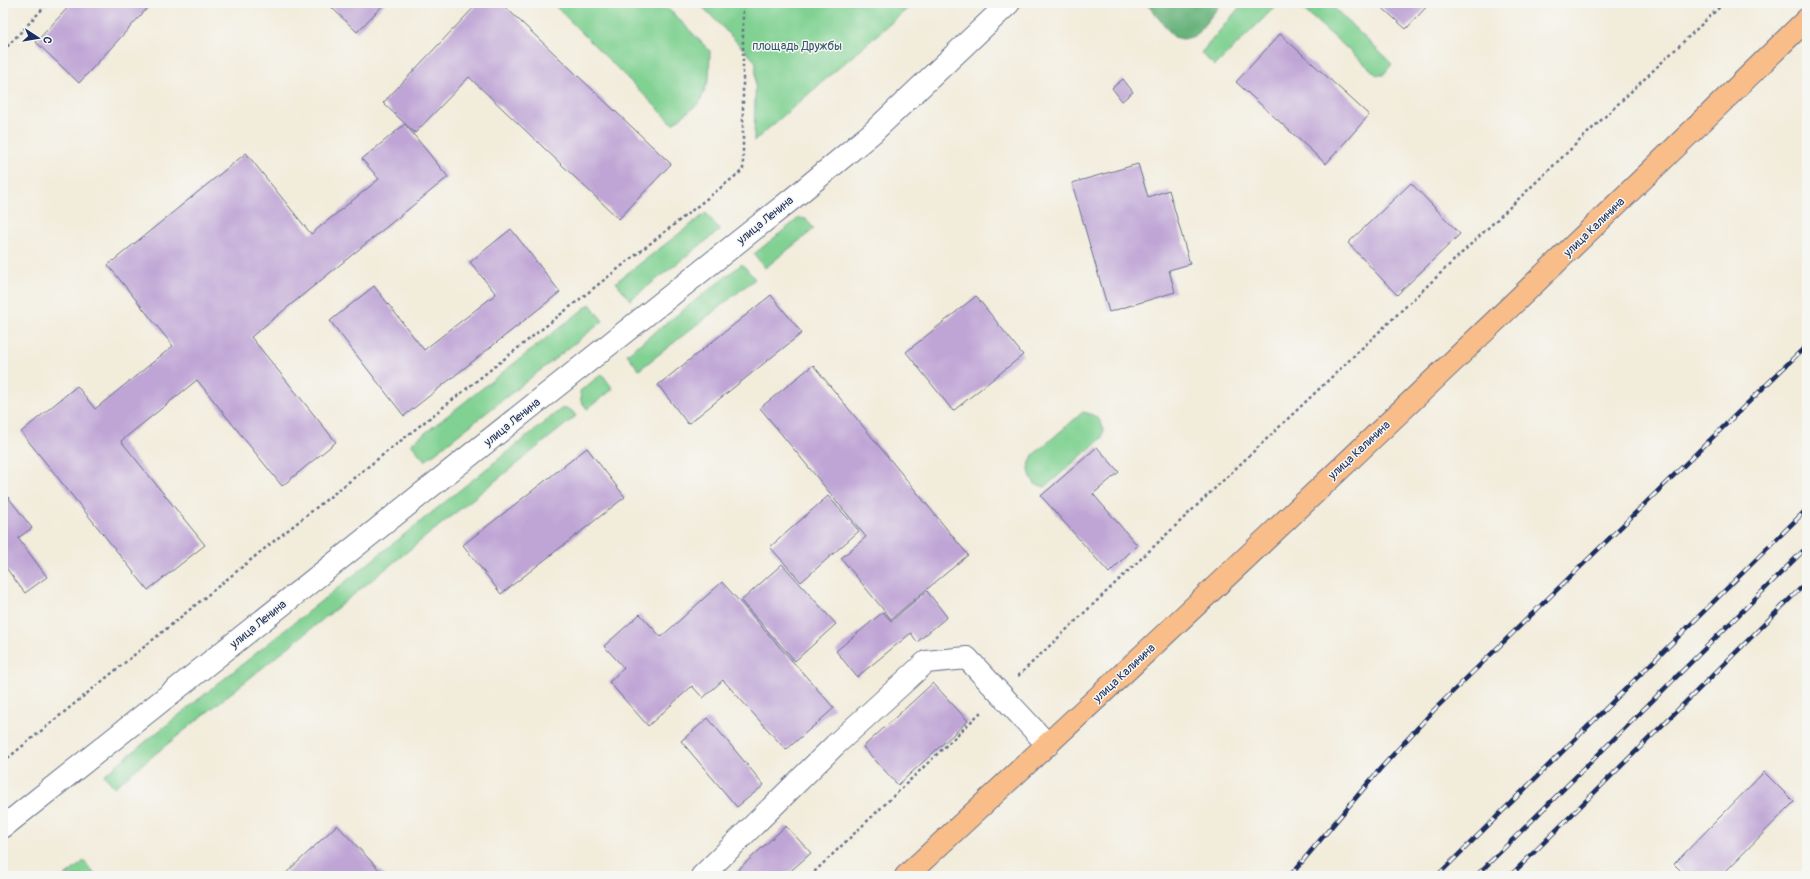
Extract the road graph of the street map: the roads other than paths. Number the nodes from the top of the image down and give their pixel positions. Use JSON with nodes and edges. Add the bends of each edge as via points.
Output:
{"nodes":[{"id":1,"x":1009,"y":3,"type":"edge"},
{"id":2,"x":1807,"y":19,"type":"edge"},
{"id":3,"x":1048,"y":745,"type":"junction"},
{"id":4,"x":3,"y":827,"type":"edge"},
{"id":5,"x":702,"y":876,"type":"edge"},
{"id":6,"x":906,"y":876,"type":"edge"}],
"edges":[{"from":1,"to":4,"type":"street","name":"улица Ленина","via":[[872,133],[808,186]]},
{"from":2,"to":3,"type":"main road","name":"улица Калинина","via":[[1610,212]]},
{"from":3,"to":5,"type":"street","via":[[967,658],[926,662],[835,745]]},
{"from":3,"to":6,"type":"main road","name":"улица Калинина"}]}
